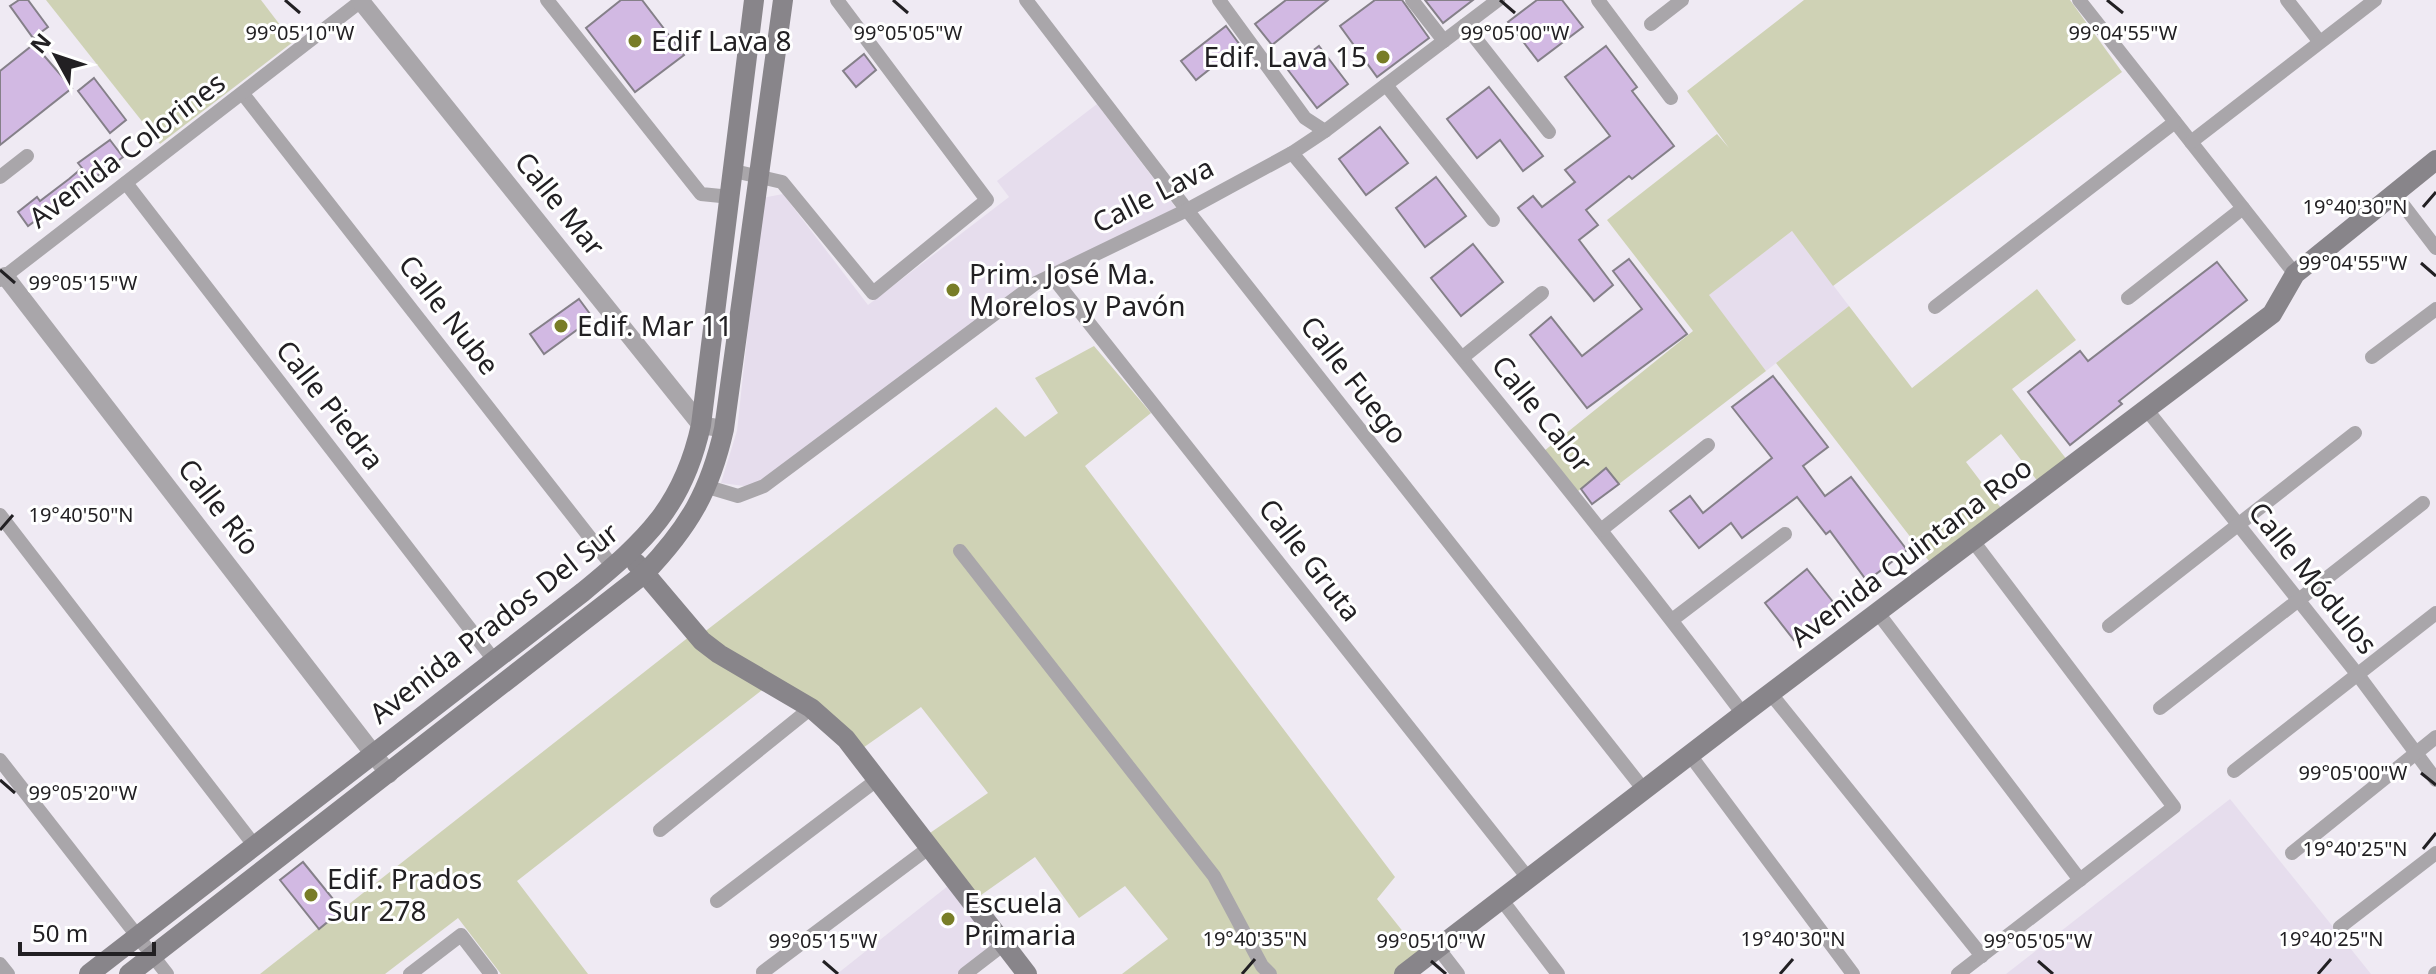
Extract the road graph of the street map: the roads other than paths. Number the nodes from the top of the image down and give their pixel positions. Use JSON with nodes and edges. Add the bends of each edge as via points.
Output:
{"nodes":[{"id":1,"x":361,"y":0,"type":"edge"},
{"id":2,"x":547,"y":0,"type":"edge"},
{"id":3,"x":754,"y":0,"type":"edge"},
{"id":4,"x":783,"y":0,"type":"edge"},
{"id":5,"x":837,"y":0,"type":"edge"},
{"id":6,"x":1026,"y":0,"type":"edge"},
{"id":7,"x":1219,"y":0,"type":"edge"},
{"id":8,"x":1412,"y":0,"type":"edge"},
{"id":9,"x":1498,"y":0,"type":"edge"},
{"id":10,"x":1598,"y":0,"type":"edge"},
{"id":11,"x":1682,"y":0,"type":"edge"},
{"id":12,"x":2079,"y":0,"type":"edge"},
{"id":13,"x":2287,"y":0,"type":"edge"},
{"id":14,"x":2375,"y":0,"type":"edge"},
{"id":15,"x":1651,"y":24,"type":"dead end"},
{"id":16,"x":1465,"y":25,"type":"junction"},
{"id":17,"x":1444,"y":41,"type":"junction"},
{"id":18,"x":2319,"y":41,"type":"junction"},
{"id":19,"x":1386,"y":85,"type":"junction"},
{"id":20,"x":243,"y":94,"type":"junction"},
{"id":21,"x":1671,"y":98,"type":"dead end"},
{"id":22,"x":2175,"y":122,"type":"junction"},
{"id":23,"x":1325,"y":131,"type":"junction"},
{"id":24,"x":1549,"y":132,"type":"dead end"},
{"id":25,"x":2191,"y":142,"type":"junction"},
{"id":26,"x":1292,"y":153,"type":"junction"},
{"id":27,"x":27,"y":156,"type":"dead end"},
{"id":28,"x":2436,"y":160,"type":"edge"},
{"id":29,"x":734,"y":171,"type":"junction"},
{"id":30,"x":759,"y":176,"type":"junction"},
{"id":31,"x":0,"y":177,"type":"edge"},
{"id":32,"x":126,"y":183,"type":"junction"},
{"id":33,"x":2394,"y":193,"type":"junction"},
{"id":34,"x":731,"y":197,"type":"junction"},
{"id":35,"x":2243,"y":208,"type":"junction"},
{"id":36,"x":1187,"y":210,"type":"junction"},
{"id":37,"x":1493,"y":220,"type":"dead end"},
{"id":38,"x":2436,"y":248,"type":"edge"},
{"id":39,"x":2295,"y":274,"type":"junction"},
{"id":40,"x":1051,"y":275,"type":"junction"},
{"id":41,"x":2,"y":278,"type":"edge"},
{"id":42,"x":1542,"y":293,"type":"dead end"},
{"id":43,"x":2128,"y":298,"type":"dead end"},
{"id":44,"x":1935,"y":307,"type":"dead end"},
{"id":45,"x":2436,"y":309,"type":"edge"},
{"id":46,"x":1463,"y":357,"type":"junction"},
{"id":47,"x":2372,"y":357,"type":"dead end"},
{"id":48,"x":2147,"y":410,"type":"junction"},
{"id":49,"x":701,"y":425,"type":"junction"},
{"id":50,"x":724,"y":429,"type":"junction"},
{"id":51,"x":2355,"y":433,"type":"dead end"},
{"id":52,"x":1708,"y":445,"type":"dead end"},
{"id":53,"x":708,"y":487,"type":"junction"},
{"id":54,"x":2423,"y":503,"type":"dead end"},
{"id":55,"x":0,"y":515,"type":"edge"},
{"id":56,"x":2238,"y":525,"type":"junction"},
{"id":57,"x":1601,"y":530,"type":"junction"},
{"id":58,"x":1785,"y":534,"type":"dead end"},
{"id":59,"x":1973,"y":541,"type":"junction"},
{"id":60,"x":960,"y":551,"type":"dead end"},
{"id":61,"x":621,"y":560,"type":"junction"},
{"id":62,"x":645,"y":573,"type":"junction"},
{"id":63,"x":2298,"y":600,"type":"junction"},
{"id":64,"x":1878,"y":613,"type":"junction"},
{"id":65,"x":2436,"y":613,"type":"edge"},
{"id":66,"x":1672,"y":620,"type":"junction"},
{"id":67,"x":2109,"y":626,"type":"dead end"},
{"id":68,"x":494,"y":660,"type":"junction"},
{"id":69,"x":2358,"y":675,"type":"junction"},
{"id":70,"x":1771,"y":694,"type":"junction"},
{"id":71,"x":811,"y":708,"type":"junction"},
{"id":72,"x":2160,"y":708,"type":"dead end"},
{"id":73,"x":1743,"y":714,"type":"junction"},
{"id":74,"x":2436,"y":737,"type":"edge"},
{"id":75,"x":374,"y":753,"type":"junction"},
{"id":76,"x":2414,"y":754,"type":"junction"},
{"id":77,"x":1690,"y":755,"type":"junction"},
{"id":78,"x":0,"y":760,"type":"edge"},
{"id":79,"x":2234,"y":771,"type":"dead end"},
{"id":80,"x":389,"y":774,"type":"junction"},
{"id":81,"x":878,"y":779,"type":"junction"},
{"id":82,"x":2436,"y":780,"type":"edge"},
{"id":83,"x":1644,"y":790,"type":"junction"},
{"id":84,"x":660,"y":830,"type":"dead end"},
{"id":85,"x":254,"y":845,"type":"junction"},
{"id":86,"x":930,"y":847,"type":"junction"},
{"id":87,"x":2292,"y":853,"type":"dead end"},
{"id":88,"x":2436,"y":853,"type":"edge"},
{"id":89,"x":1528,"y":878,"type":"junction"},
{"id":90,"x":2080,"y":880,"type":"junction"},
{"id":91,"x":1501,"y":899,"type":"junction"},
{"id":92,"x":717,"y":901,"type":"dead end"},
{"id":93,"x":2340,"y":927,"type":"dead end"},
{"id":94,"x":137,"y":936,"type":"junction"},
{"id":95,"x":1004,"y":944,"type":"junction"},
{"id":96,"x":1438,"y":948,"type":"junction"},
{"id":97,"x":152,"y":956,"type":"junction"},
{"id":98,"x":1982,"y":956,"type":"junction"},
{"id":99,"x":0,"y":964,"type":"edge"},
{"id":100,"x":763,"y":972,"type":"edge"},
{"id":101,"x":8,"y":974,"type":"edge"},
{"id":102,"x":89,"y":974,"type":"edge"},
{"id":103,"x":129,"y":974,"type":"edge"},
{"id":104,"x":167,"y":974,"type":"edge"},
{"id":105,"x":410,"y":974,"type":"edge"},
{"id":106,"x":491,"y":974,"type":"edge"},
{"id":107,"x":965,"y":974,"type":"edge"},
{"id":108,"x":1027,"y":974,"type":"edge"},
{"id":109,"x":1270,"y":974,"type":"edge"},
{"id":110,"x":1404,"y":974,"type":"edge"},
{"id":111,"x":1458,"y":974,"type":"edge"},
{"id":112,"x":1558,"y":974,"type":"edge"},
{"id":113,"x":1853,"y":974,"type":"edge"},
{"id":114,"x":1958,"y":974,"type":"edge"}],
"edges":[{"from":1,"to":20,"type":"street","name":"Avenida Colorines"},
{"from":1,"to":49,"type":"street","name":"Calle Mar"},
{"from":2,"to":34,"type":"street","via":[[701,194]]},
{"from":3,"to":29,"type":"main road","name":"Avenida Prados Del Sur"},
{"from":4,"to":30,"type":"main road","name":"Avenida Prados Del Sur"},
{"from":5,"to":30,"type":"street","via":[[987,200],[873,293],[782,182]]},
{"from":6,"to":36,"type":"street","name":"Calle Fuego"},
{"from":7,"to":23,"type":"street","via":[[1305,118]]},
{"from":8,"to":17,"type":"street"},
{"from":9,"to":16,"type":"street","name":"Calle Lava"},
{"from":10,"to":21,"type":"street"},
{"from":11,"to":15,"type":"street"},
{"from":12,"to":22,"type":"street"},
{"from":13,"to":18,"type":"street"},
{"from":14,"to":18,"type":"street"},
{"from":16,"to":17,"type":"street","name":"Calle Lava"},
{"from":16,"to":24,"type":"street"},
{"from":17,"to":19,"type":"street","name":"Calle Lava"},
{"from":18,"to":25,"type":"street"},
{"from":19,"to":23,"type":"street","name":"Calle Lava"},
{"from":19,"to":37,"type":"street"},
{"from":20,"to":32,"type":"street","name":"Avenida Colorines"},
{"from":20,"to":61,"type":"street","name":"Calle Nube"},
{"from":22,"to":25,"type":"street"},
{"from":22,"to":44,"type":"street"},
{"from":23,"to":26,"type":"street","name":"Calle Lava"},
{"from":25,"to":35,"type":"street"},
{"from":26,"to":36,"type":"street","name":"Calle Lava"},
{"from":26,"to":46,"type":"street","name":"Calle Calor"},
{"from":27,"to":31,"type":"street"},
{"from":28,"to":33,"type":"main road","name":"Avenida Quintana Roo"},
{"from":29,"to":30,"type":"street"},
{"from":29,"to":34,"type":"main road","name":"Avenida Prados Del Sur"},
{"from":30,"to":50,"type":"main road","name":"Avenida Prados Del Sur"},
{"from":32,"to":41,"type":"street","name":"Avenida Colorines"},
{"from":32,"to":68,"type":"street","name":"Calle Piedra"},
{"from":33,"to":38,"type":"street"},
{"from":33,"to":39,"type":"main road","name":"Avenida Quintana Roo"},
{"from":34,"to":49,"type":"main road","name":"Avenida Prados Del Sur"},
{"from":35,"to":39,"type":"street"},
{"from":35,"to":43,"type":"street"},
{"from":36,"to":40,"type":"street","name":"Calle Lava"},
{"from":36,"to":83,"type":"street","name":"Calle Fuego"},
{"from":39,"to":48,"type":"main road","name":"Avenida Quintana Roo","via":[[2272,314]]},
{"from":40,"to":53,"type":"street","name":"Calle Lava","via":[[764,486],[738,496]]},
{"from":40,"to":89,"type":"street","name":"Calle Gruta"},
{"from":41,"to":75,"type":"street","name":"Calle Río"},
{"from":42,"to":46,"type":"street"},
{"from":45,"to":47,"type":"street"},
{"from":46,"to":57,"type":"street","name":"Calle Calor"},
{"from":48,"to":56,"type":"street","name":"Calle Módulos"},
{"from":48,"to":59,"type":"main road","name":"Avenida Quintana Roo"},
{"from":49,"to":50,"type":"street"},
{"from":49,"to":61,"type":"main road","name":"Avenida Prados Del Sur","via":[[677,496],[651,532]]},
{"from":50,"to":53,"type":"main road","name":"Avenida Prados Del Sur"},
{"from":51,"to":56,"type":"street"},
{"from":52,"to":57,"type":"street"},
{"from":53,"to":62,"type":"main road","name":"Avenida Prados Del Sur","via":[[668,549]]},
{"from":54,"to":63,"type":"street"},
{"from":55,"to":85,"type":"street"},
{"from":56,"to":63,"type":"street","name":"Calle Módulos"},
{"from":56,"to":67,"type":"street"},
{"from":57,"to":66,"type":"street","name":"Calle Calor"},
{"from":58,"to":66,"type":"street"},
{"from":59,"to":64,"type":"main road","name":"Avenida Quintana Roo"},
{"from":59,"to":90,"type":"street","via":[[2174,807]]},
{"from":60,"to":109,"type":"street","via":[[1214,876]]},
{"from":61,"to":62,"type":"main road"},
{"from":61,"to":68,"type":"main road","name":"Avenida Prados Del Sur"},
{"from":62,"to":71,"type":"main road","via":[[702,641]]},
{"from":62,"to":80,"type":"main road","name":"Avenida Prados Del Sur"},
{"from":63,"to":69,"type":"street","name":"Calle Módulos"},
{"from":63,"to":72,"type":"street"},
{"from":64,"to":70,"type":"main road","name":"Avenida Quintana Roo"},
{"from":64,"to":90,"type":"street"},
{"from":65,"to":69,"type":"street"},
{"from":66,"to":73,"type":"street","name":"Calle Calor"},
{"from":68,"to":75,"type":"main road","name":"Avenida Prados Del Sur"},
{"from":69,"to":76,"type":"street","name":"Calle Módulos"},
{"from":69,"to":79,"type":"street"},
{"from":70,"to":73,"type":"main road","name":"Avenida Quintana Roo"},
{"from":70,"to":98,"type":"street"},
{"from":71,"to":81,"type":"main road","via":[[846,739]]},
{"from":71,"to":84,"type":"street"},
{"from":73,"to":77,"type":"main road","name":"Avenida Quintana Roo"},
{"from":74,"to":76,"type":"street"},
{"from":75,"to":80,"type":"street","name":"Calle Río"},
{"from":75,"to":85,"type":"main road","name":"Avenida Prados Del Sur"},
{"from":76,"to":82,"type":"street","name":"Calle Módulos"},
{"from":76,"to":87,"type":"street"},
{"from":77,"to":83,"type":"main road","name":"Avenida Quintana Roo"},
{"from":77,"to":113,"type":"street"},
{"from":78,"to":94,"type":"street"},
{"from":80,"to":97,"type":"main road","name":"Avenida Prados Del Sur"},
{"from":81,"to":86,"type":"main road"},
{"from":81,"to":92,"type":"street"},
{"from":83,"to":89,"type":"main road","name":"Avenida Quintana Roo"},
{"from":85,"to":94,"type":"main road","name":"Avenida Prados Del Sur"},
{"from":86,"to":95,"type":"main road"},
{"from":86,"to":100,"type":"street"},
{"from":88,"to":93,"type":"street"},
{"from":89,"to":91,"type":"main road","name":"Avenida Quintana Roo"},
{"from":90,"to":98,"type":"street"},
{"from":91,"to":96,"type":"main road","name":"Avenida Quintana Roo"},
{"from":91,"to":112,"type":"street"},
{"from":94,"to":97,"type":"street"},
{"from":94,"to":102,"type":"main road","name":"Avenida Prados Del Sur"},
{"from":95,"to":107,"type":"street"},
{"from":95,"to":108,"type":"main road"},
{"from":96,"to":110,"type":"main road","name":"Avenida Quintana Roo"},
{"from":96,"to":111,"type":"street"},
{"from":97,"to":103,"type":"main road","name":"Avenida Prados Del Sur"},
{"from":97,"to":104,"type":"street"},
{"from":98,"to":114,"type":"street"},
{"from":99,"to":101,"type":"street"},
{"from":105,"to":106,"type":"street","via":[[461,935]]}]}
